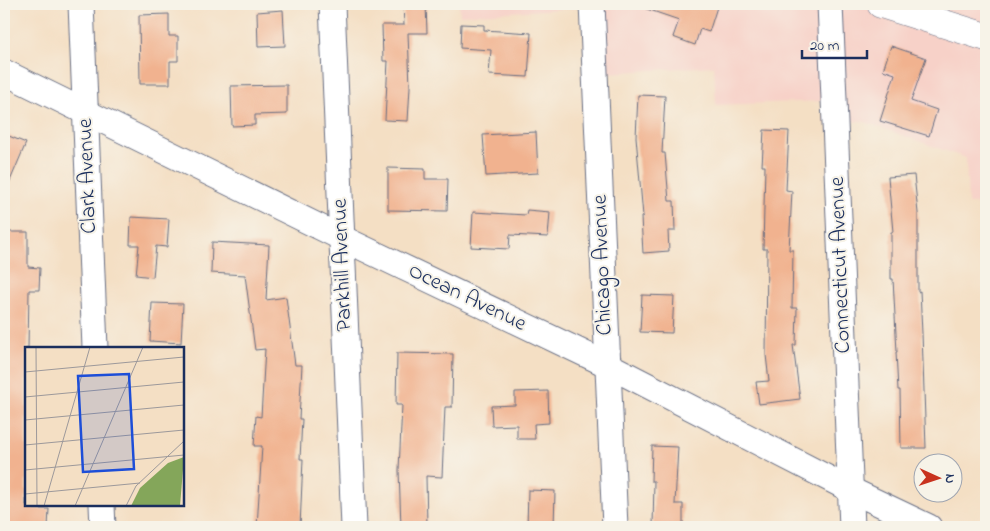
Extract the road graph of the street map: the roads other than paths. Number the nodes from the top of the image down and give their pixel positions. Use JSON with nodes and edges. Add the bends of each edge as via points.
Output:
{"nodes":[{"id":1,"x":81,"y":4,"type":"edge"},
{"id":2,"x":332,"y":4,"type":"edge"},
{"id":3,"x":592,"y":4,"type":"edge"},
{"id":4,"x":830,"y":4,"type":"edge"},
{"id":5,"x":882,"y":4,"type":"edge"},
{"id":6,"x":986,"y":37,"type":"edge"},
{"id":7,"x":4,"y":72,"type":"edge"},
{"id":8,"x":85,"y":111,"type":"junction"},
{"id":9,"x":342,"y":238,"type":"junction"},
{"id":10,"x":95,"y":347,"type":"edge"},
{"id":11,"x":608,"y":365,"type":"junction"},
{"id":12,"x":851,"y":490,"type":"junction"},
{"id":13,"x":102,"y":506,"type":"edge"},
{"id":14,"x":103,"y":527,"type":"edge"},
{"id":15,"x":354,"y":527,"type":"edge"},
{"id":16,"x":615,"y":527,"type":"edge"},
{"id":17,"x":852,"y":527,"type":"edge"},
{"id":18,"x":929,"y":527,"type":"edge"}],
"edges":[{"from":1,"to":8,"type":"street","name":"Clark Avenue"},
{"from":2,"to":9,"type":"street","name":"Parkhill Avenue"},
{"from":3,"to":11,"type":"street","name":"Chicago Avenue"},
{"from":4,"to":12,"type":"street","name":"Connecticut Avenue"},
{"from":5,"to":6,"type":"main road"},
{"from":7,"to":8,"type":"street","name":"Ocean Avenue"},
{"from":8,"to":9,"type":"street","name":"Ocean Avenue"},
{"from":8,"to":10,"type":"street","name":"Clark Avenue"},
{"from":9,"to":11,"type":"street","name":"Ocean Avenue"},
{"from":9,"to":15,"type":"street","name":"Parkhill Avenue"},
{"from":11,"to":12,"type":"street","name":"Ocean Avenue"},
{"from":11,"to":16,"type":"street","name":"Chicago Avenue"},
{"from":12,"to":17,"type":"street","name":"Connecticut Avenue"},
{"from":12,"to":18,"type":"street","name":"Ocean Avenue"},
{"from":13,"to":14,"type":"street"}]}
